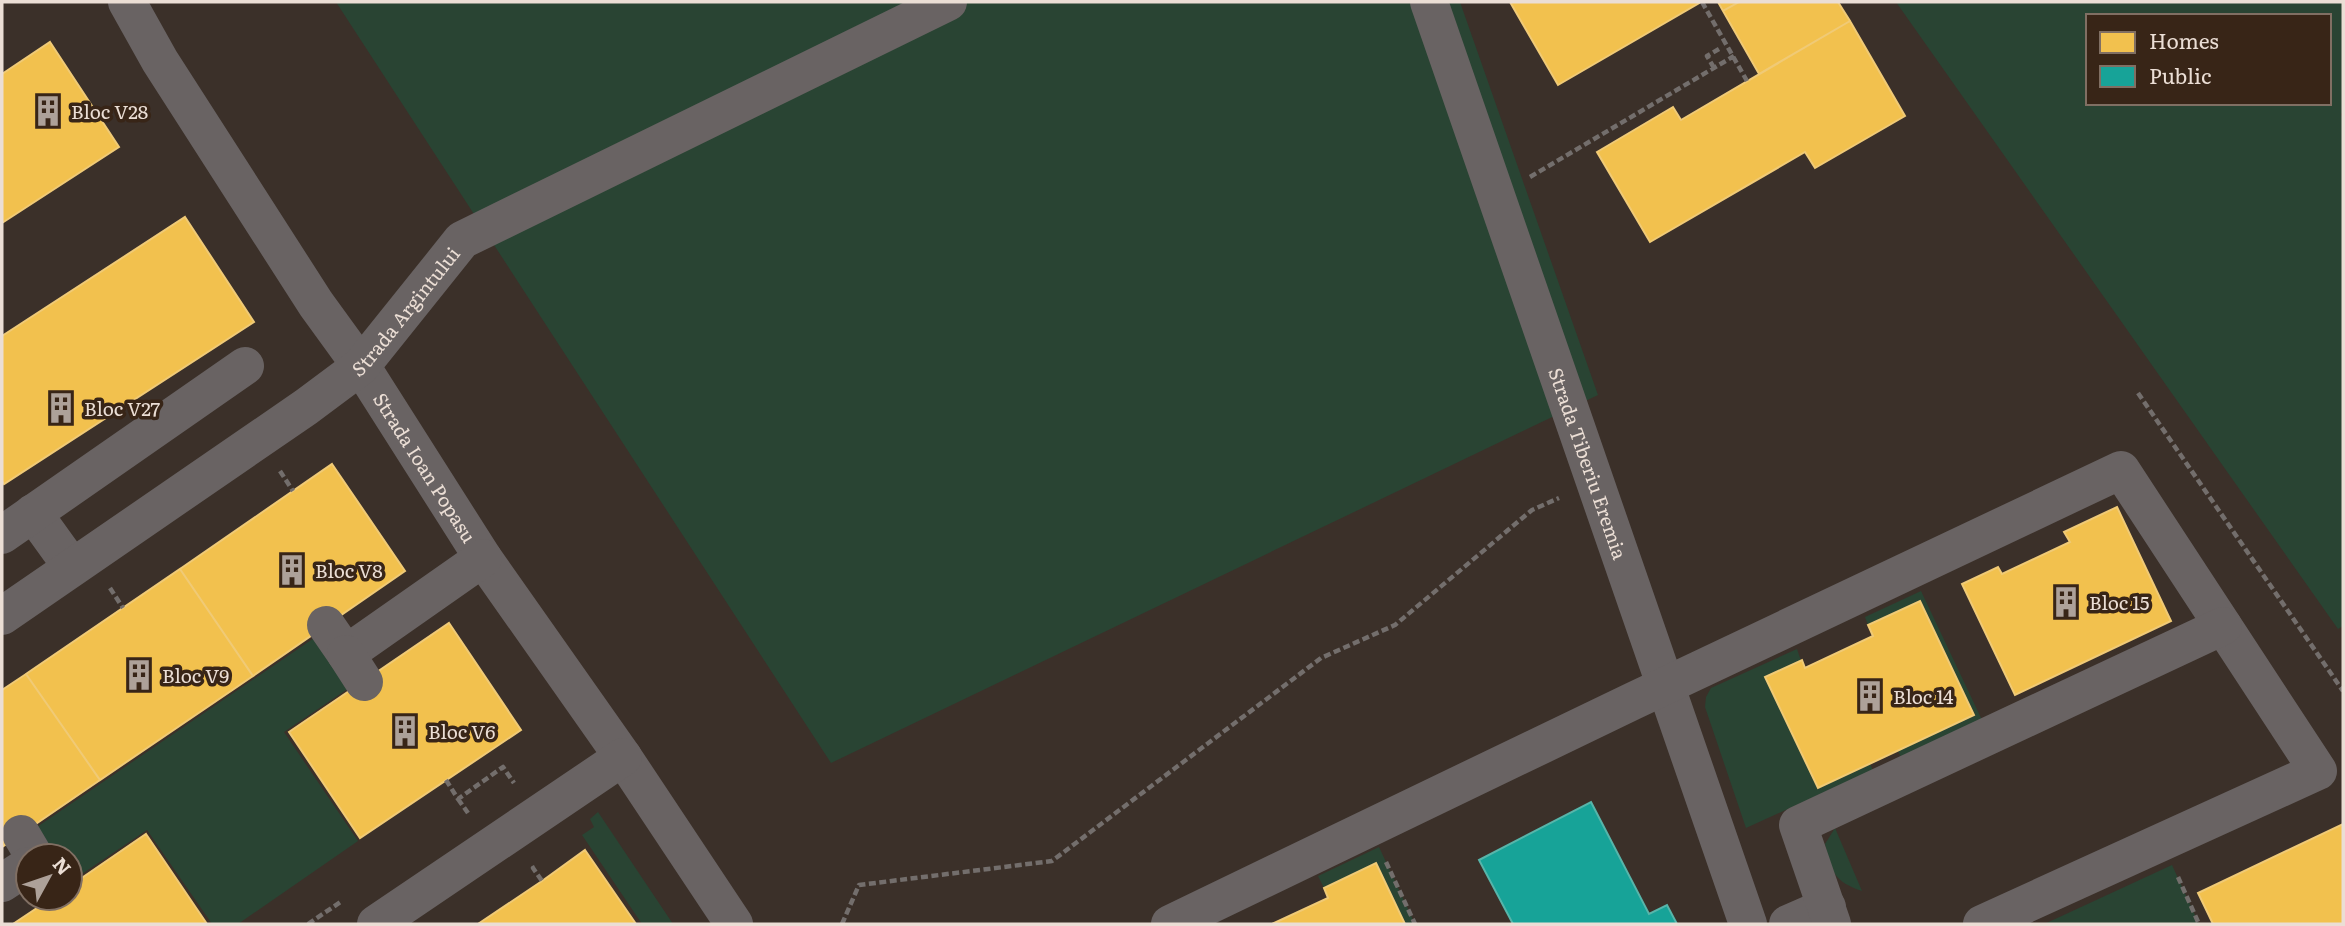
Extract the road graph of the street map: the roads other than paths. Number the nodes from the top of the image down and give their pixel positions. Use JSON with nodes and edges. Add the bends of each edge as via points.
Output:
{"nodes":[{"id":1,"x":127,"y":2,"type":"edge"},
{"id":2,"x":948,"y":2,"type":"edge"},
{"id":3,"x":1429,"y":2,"type":"edge"},
{"id":4,"x":245,"y":366,"type":"dead end"},
{"id":5,"x":360,"y":366,"type":"junction"},
{"id":6,"x":33,"y":513,"type":"junction"},
{"id":7,"x":2,"y":535,"type":"edge"},
{"id":8,"x":483,"y":558,"type":"junction"},
{"id":9,"x":89,"y":575,"type":"junction"},
{"id":10,"x":2,"y":615,"type":"edge"},
{"id":11,"x":2223,"y":626,"type":"junction"},
{"id":12,"x":345,"y":654,"type":"dead end"},
{"id":13,"x":1666,"y":686,"type":"junction"},
{"id":14,"x":623,"y":757,"type":"junction"},
{"id":15,"x":14,"y":869,"type":"edge"},
{"id":16,"x":2,"y":883,"type":"edge"},
{"id":17,"x":1829,"y":916,"type":"edge"},
{"id":18,"x":376,"y":924,"type":"edge"},
{"id":19,"x":734,"y":924,"type":"edge"},
{"id":20,"x":1170,"y":924,"type":"edge"},
{"id":21,"x":1748,"y":924,"type":"edge"},
{"id":22,"x":1788,"y":924,"type":"edge"},
{"id":23,"x":1982,"y":924,"type":"edge"}],
"edges":[{"from":1,"to":5,"type":"street","name":"Strada Ioan Popasu","via":[[167,72]]},
{"from":2,"to":5,"type":"street","name":"Strada Argintului","via":[[462,240]]},
{"from":3,"to":13,"type":"street","name":"Strada Tiberiu Eremia"},
{"from":4,"to":6,"type":"street"},
{"from":5,"to":8,"type":"street","name":"Strada Ioan Popasu"},
{"from":5,"to":9,"type":"street","name":"Strada Argintului"},
{"from":6,"to":7,"type":"street"},
{"from":6,"to":9,"type":"street"},
{"from":8,"to":12,"type":"street"},
{"from":8,"to":14,"type":"street","name":"Strada Ioan Popasu"},
{"from":9,"to":10,"type":"street","name":"Strada Argintului"},
{"from":11,"to":13,"type":"street","via":[[2121,470]]},
{"from":11,"to":17,"type":"street","via":[[1798,825]]},
{"from":11,"to":23,"type":"street","via":[[2318,771]]},
{"from":13,"to":20,"type":"street"},
{"from":13,"to":21,"type":"street","name":"Strada Tiberiu Eremia"},
{"from":14,"to":18,"type":"street"},
{"from":14,"to":19,"type":"street","name":"Strada Ioan Popasu"},
{"from":15,"to":16,"type":"street"},
{"from":17,"to":22,"type":"street"}]}
